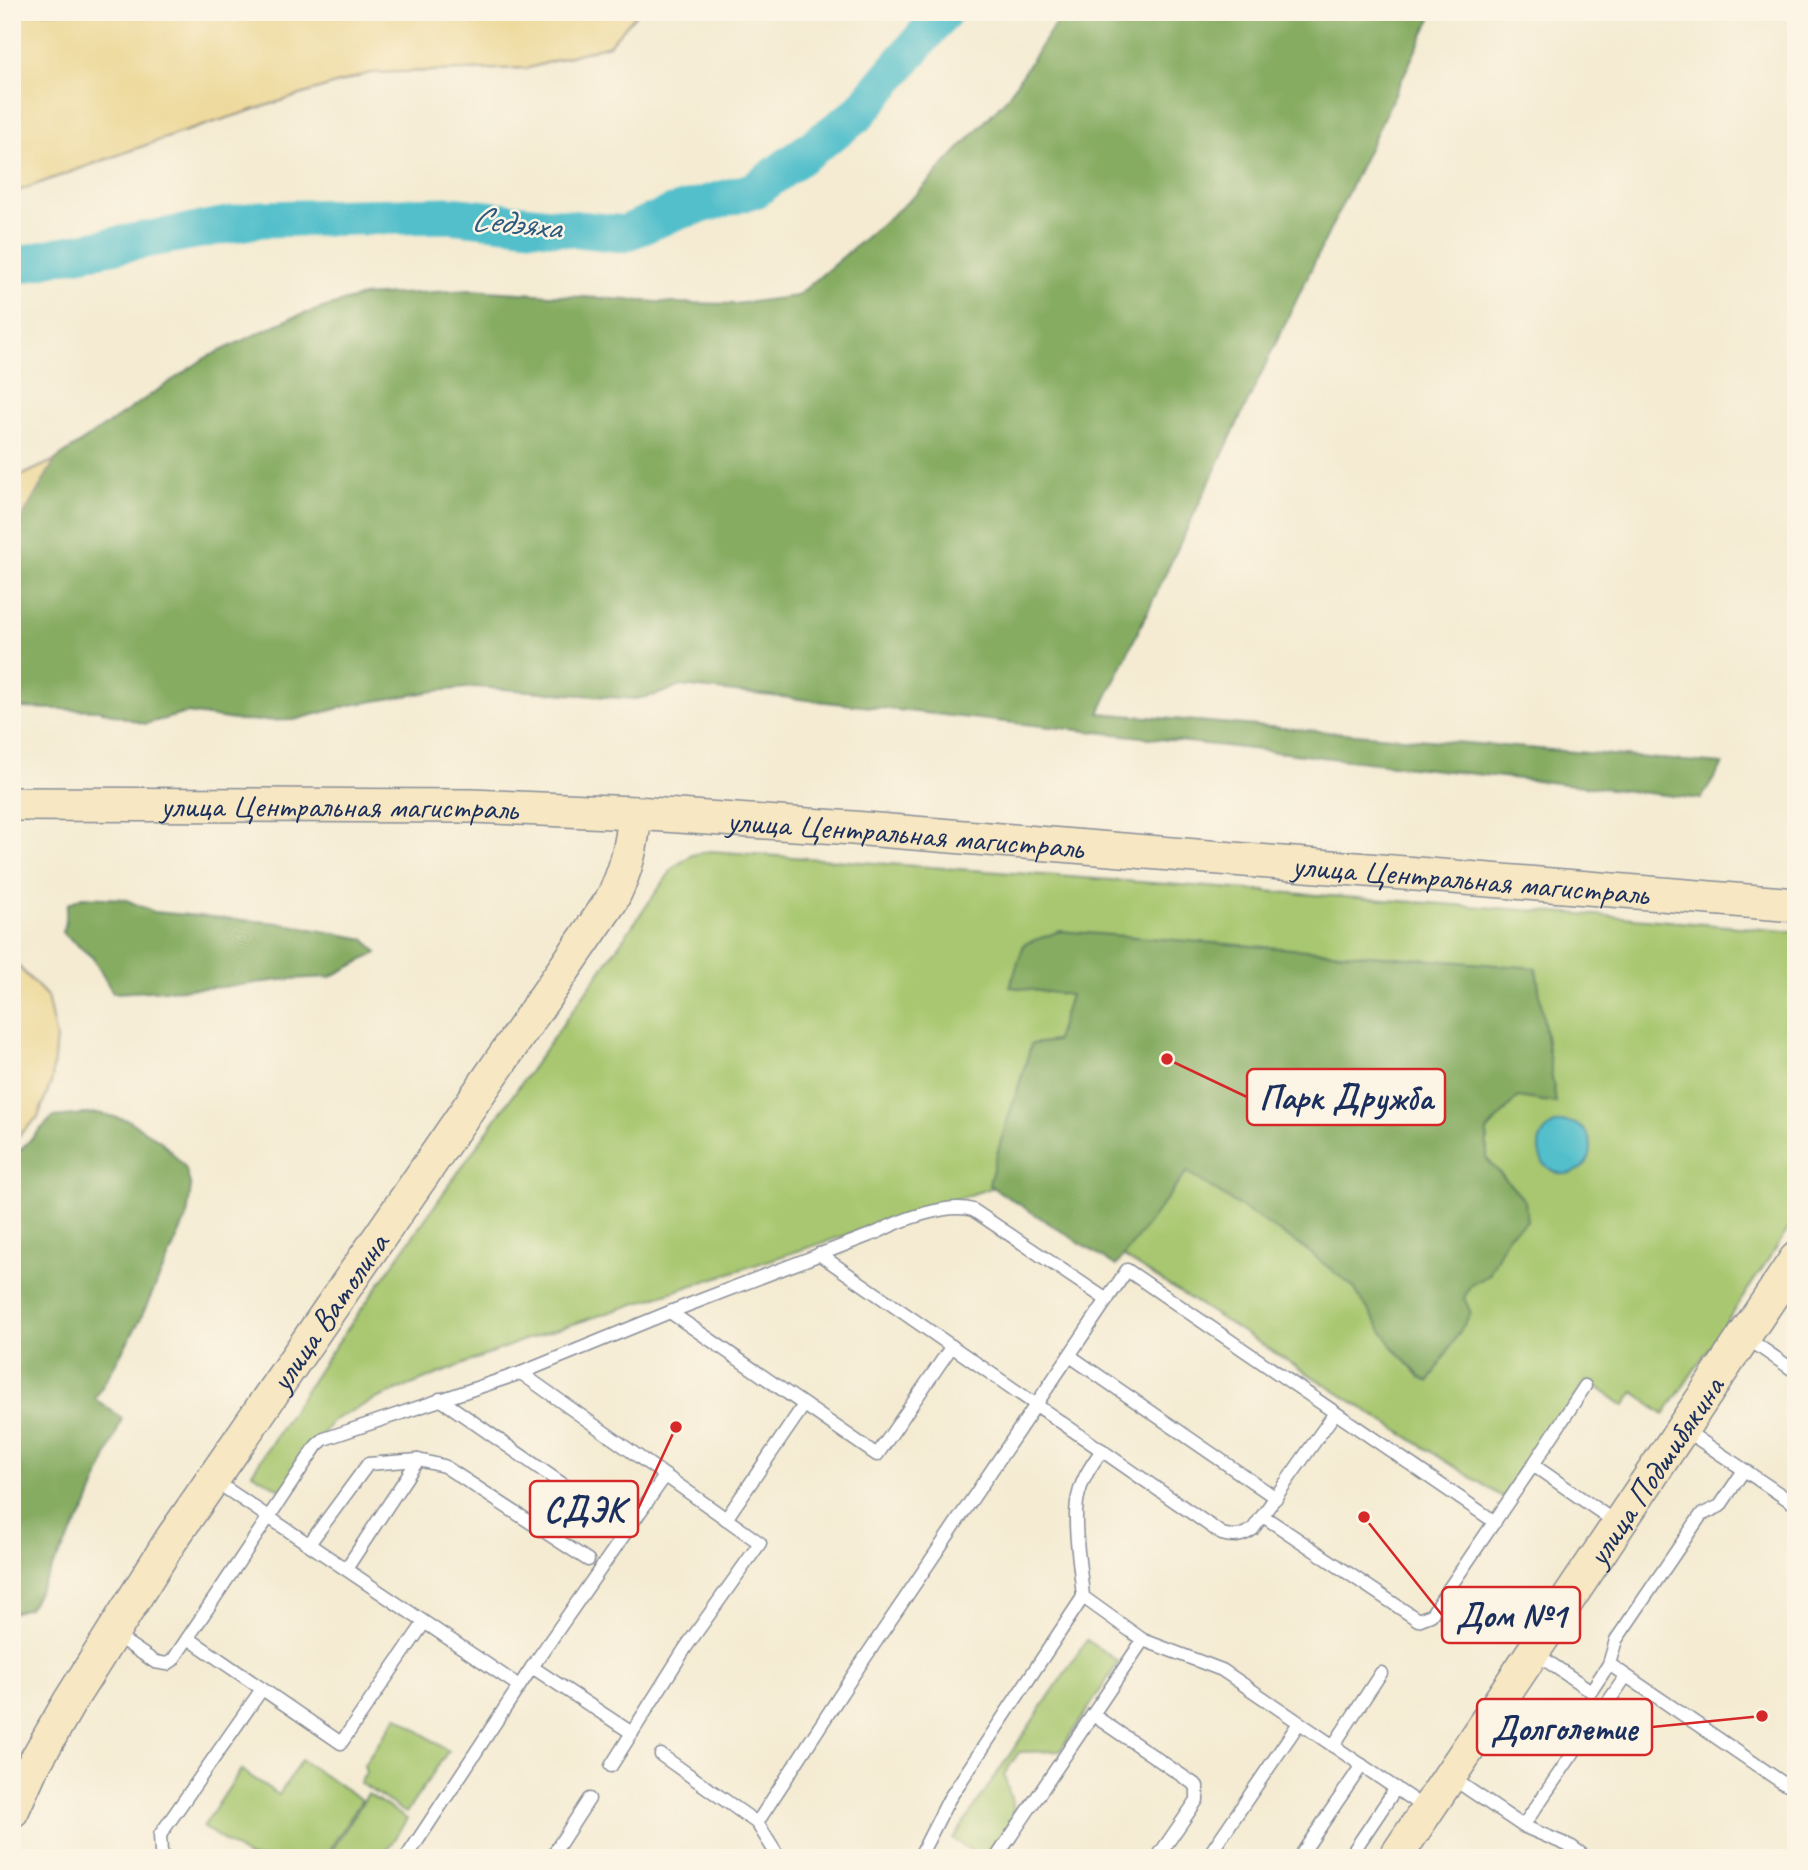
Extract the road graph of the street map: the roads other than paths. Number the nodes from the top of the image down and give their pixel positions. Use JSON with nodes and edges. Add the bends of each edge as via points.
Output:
{"nodes":[{"id":1,"x":12,"y":804,"type":"edge"},
{"id":2,"x":635,"y":813,"type":"junction"},
{"id":3,"x":1796,"y":905,"type":"edge"},
{"id":4,"x":819,"y":1254,"type":"junction"},
{"id":5,"x":1796,"y":1259,"type":"edge"},
{"id":6,"x":1107,"y":1300,"type":"junction"},
{"id":7,"x":670,"y":1312,"type":"junction"},
{"id":8,"x":1744,"y":1336,"type":"junction"},
{"id":9,"x":952,"y":1346,"type":"junction"},
{"id":10,"x":1069,"y":1356,"type":"junction"},
{"id":11,"x":1796,"y":1372,"type":"edge"},
{"id":12,"x":522,"y":1373,"type":"junction"},
{"id":13,"x":1586,"y":1386,"type":"dead end"},
{"id":14,"x":440,"y":1399,"type":"junction"},
{"id":15,"x":804,"y":1405,"type":"junction"},
{"id":16,"x":1037,"y":1405,"type":"junction"},
{"id":17,"x":1335,"y":1413,"type":"junction"},
{"id":18,"x":1682,"y":1428,"type":"junction"},
{"id":19,"x":1102,"y":1450,"type":"junction"},
{"id":20,"x":418,"y":1460,"type":"junction"},
{"id":21,"x":1533,"y":1465,"type":"junction"},
{"id":22,"x":1744,"y":1470,"type":"junction"},
{"id":23,"x":665,"y":1476,"type":"junction"},
{"id":24,"x":212,"y":1479,"type":"junction"},
{"id":25,"x":1276,"y":1498,"type":"junction"},
{"id":26,"x":1796,"y":1505,"type":"edge"},
{"id":27,"x":1263,"y":1516,"type":"junction"},
{"id":28,"x":269,"y":1517,"type":"junction"},
{"id":29,"x":726,"y":1519,"type":"junction"},
{"id":30,"x":1495,"y":1522,"type":"junction"},
{"id":31,"x":1618,"y":1524,"type":"junction"},
{"id":32,"x":626,"y":1529,"type":"junction"},
{"id":33,"x":309,"y":1545,"type":"junction"},
{"id":34,"x":588,"y":1560,"type":"dead end"},
{"id":35,"x":346,"y":1569,"type":"junction"},
{"id":36,"x":1083,"y":1597,"type":"junction"},
{"id":37,"x":425,"y":1623,"type":"junction"},
{"id":38,"x":112,"y":1633,"type":"junction"},
{"id":39,"x":188,"y":1638,"type":"junction"},
{"id":40,"x":1143,"y":1640,"type":"junction"},
{"id":41,"x":1532,"y":1651,"type":"junction"},
{"id":42,"x":1609,"y":1664,"type":"junction"},
{"id":43,"x":531,"y":1667,"type":"junction"},
{"id":44,"x":1381,"y":1673,"type":"dead end"},
{"id":45,"x":1626,"y":1676,"type":"junction"},
{"id":46,"x":519,"y":1686,"type":"junction"},
{"id":47,"x":262,"y":1689,"type":"junction"},
{"id":48,"x":1591,"y":1691,"type":"junction"},
{"id":49,"x":1093,"y":1714,"type":"junction"},
{"id":50,"x":1597,"y":1717,"type":"junction"},
{"id":51,"x":1299,"y":1723,"type":"junction"},
{"id":52,"x":632,"y":1733,"type":"junction"},
{"id":53,"x":1333,"y":1746,"type":"junction"},
{"id":54,"x":661,"y":1755,"type":"dead end"},
{"id":55,"x":1362,"y":1765,"type":"junction"},
{"id":56,"x":611,"y":1766,"type":"dead end"},
{"id":57,"x":1449,"y":1776,"type":"junction"},
{"id":58,"x":1396,"y":1788,"type":"junction"},
{"id":59,"x":1796,"y":1789,"type":"edge"},
{"id":60,"x":590,"y":1799,"type":"dead end"},
{"id":61,"x":1427,"y":1809,"type":"junction"},
{"id":62,"x":12,"y":1811,"type":"edge"},
{"id":63,"x":757,"y":1823,"type":"junction"},
{"id":64,"x":1523,"y":1825,"type":"junction"},
{"id":65,"x":556,"y":1856,"type":"edge"},
{"id":66,"x":165,"y":1858,"type":"edge"},
{"id":67,"x":406,"y":1858,"type":"edge"},
{"id":68,"x":779,"y":1858,"type":"edge"},
{"id":69,"x":919,"y":1858,"type":"edge"},
{"id":70,"x":996,"y":1858,"type":"edge"},
{"id":71,"x":1157,"y":1858,"type":"edge"},
{"id":72,"x":1207,"y":1858,"type":"edge"},
{"id":73,"x":1299,"y":1858,"type":"edge"},
{"id":74,"x":1349,"y":1858,"type":"edge"},
{"id":75,"x":1395,"y":1858,"type":"edge"},
{"id":76,"x":1587,"y":1858,"type":"edge"}],
"edges":[{"from":1,"to":2,"type":"street","name":"улица Центральная магистраль","via":[[472,806]]},
{"from":2,"to":3,"type":"street","name":"улица Центральная магистраль"},
{"from":2,"to":24,"type":"street","name":"улица Ватолина","via":[[625,874],[611,901]]},
{"from":4,"to":6,"type":"lane","via":[[890,1226],[963,1207]]},
{"from":4,"to":7,"type":"lane"},
{"from":4,"to":9,"type":"lane"},
{"from":5,"to":8,"type":"street","name":"улица Подшибякина"},
{"from":6,"to":10,"type":"lane"},
{"from":6,"to":17,"type":"lane","via":[[1127,1270]]},
{"from":7,"to":12,"type":"lane"},
{"from":7,"to":15,"type":"lane"},
{"from":8,"to":11,"type":"lane"},
{"from":8,"to":18,"type":"street","name":"улица Подшибякина"},
{"from":9,"to":15,"type":"lane","via":[[877,1455]]},
{"from":9,"to":16,"type":"lane"},
{"from":10,"to":16,"type":"lane"},
{"from":10,"to":25,"type":"lane"},
{"from":12,"to":14,"type":"lane"},
{"from":12,"to":23,"type":"lane"},
{"from":13,"to":21,"type":"lane"},
{"from":14,"to":28,"type":"lane","via":[[324,1439]]},
{"from":14,"to":32,"type":"lane"},
{"from":15,"to":29,"type":"lane"},
{"from":16,"to":19,"type":"lane"},
{"from":16,"to":63,"type":"lane"},
{"from":17,"to":25,"type":"lane"},
{"from":17,"to":30,"type":"lane"},
{"from":18,"to":22,"type":"lane"},
{"from":18,"to":31,"type":"street","name":"улица Подшибякина"},
{"from":19,"to":27,"type":"lane","via":[[1222,1534],[1245,1534]]},
{"from":19,"to":36,"type":"lane","via":[[1086,1476],[1076,1508]]},
{"from":20,"to":33,"type":"lane","via":[[368,1464]]},
{"from":20,"to":34,"type":"lane","via":[[444,1466]]},
{"from":20,"to":35,"type":"lane"},
{"from":21,"to":30,"type":"lane"},
{"from":21,"to":31,"type":"lane"},
{"from":22,"to":26,"type":"lane"},
{"from":22,"to":42,"type":"lane","via":[[1720,1506],[1701,1516],[1616,1640]]},
{"from":23,"to":29,"type":"lane"},
{"from":23,"to":32,"type":"lane"},
{"from":24,"to":28,"type":"lane"},
{"from":24,"to":38,"type":"street","name":"улица Ватолина"},
{"from":25,"to":27,"type":"lane"},
{"from":27,"to":30,"type":"lane","via":[[1419,1620],[1431,1615]]},
{"from":28,"to":33,"type":"lane"},
{"from":28,"to":39,"type":"lane"},
{"from":29,"to":52,"type":"lane","via":[[760,1543]]},
{"from":31,"to":41,"type":"street","name":"улица Подшибякина"},
{"from":32,"to":43,"type":"lane"},
{"from":33,"to":35,"type":"lane"},
{"from":35,"to":37,"type":"lane"},
{"from":36,"to":40,"type":"lane"},
{"from":36,"to":69,"type":"lane","via":[[949,1799]]},
{"from":37,"to":46,"type":"lane"},
{"from":37,"to":47,"type":"lane","via":[[341,1743]]},
{"from":38,"to":39,"type":"lane","via":[[161,1664],[173,1660]]},
{"from":38,"to":62,"type":"street","name":"улица Ватолина","via":[[37,1759]]},
{"from":39,"to":47,"type":"lane"},
{"from":40,"to":49,"type":"lane"},
{"from":40,"to":51,"type":"lane","via":[[1222,1670]]},
{"from":41,"to":48,"type":"lane"},
{"from":41,"to":57,"type":"street","name":"улица Подшибякина"},
{"from":42,"to":45,"type":"lane"},
{"from":42,"to":48,"type":"lane"},
{"from":43,"to":46,"type":"lane"},
{"from":43,"to":52,"type":"lane"},
{"from":44,"to":53,"type":"lane"},
{"from":45,"to":50,"type":"lane"},
{"from":45,"to":59,"type":"lane"},
{"from":46,"to":67,"type":"lane"},
{"from":47,"to":66,"type":"lane","via":[[160,1835]]},
{"from":48,"to":50,"type":"lane"},
{"from":49,"to":70,"type":"lane"},
{"from":49,"to":71,"type":"lane","via":[[1197,1786],[1197,1800]]},
{"from":50,"to":64,"type":"lane"},
{"from":51,"to":53,"type":"lane"},
{"from":51,"to":72,"type":"lane"},
{"from":52,"to":56,"type":"lane"},
{"from":53,"to":55,"type":"lane"},
{"from":54,"to":63,"type":"lane"},
{"from":55,"to":58,"type":"lane"},
{"from":55,"to":73,"type":"lane"},
{"from":57,"to":61,"type":"street","name":"улица Подшибякина"},
{"from":57,"to":64,"type":"lane"},
{"from":58,"to":61,"type":"lane"},
{"from":58,"to":74,"type":"lane"},
{"from":60,"to":65,"type":"lane"},
{"from":61,"to":75,"type":"street","name":"улица Подшибякина"},
{"from":63,"to":68,"type":"lane"},
{"from":64,"to":76,"type":"lane"}]}
